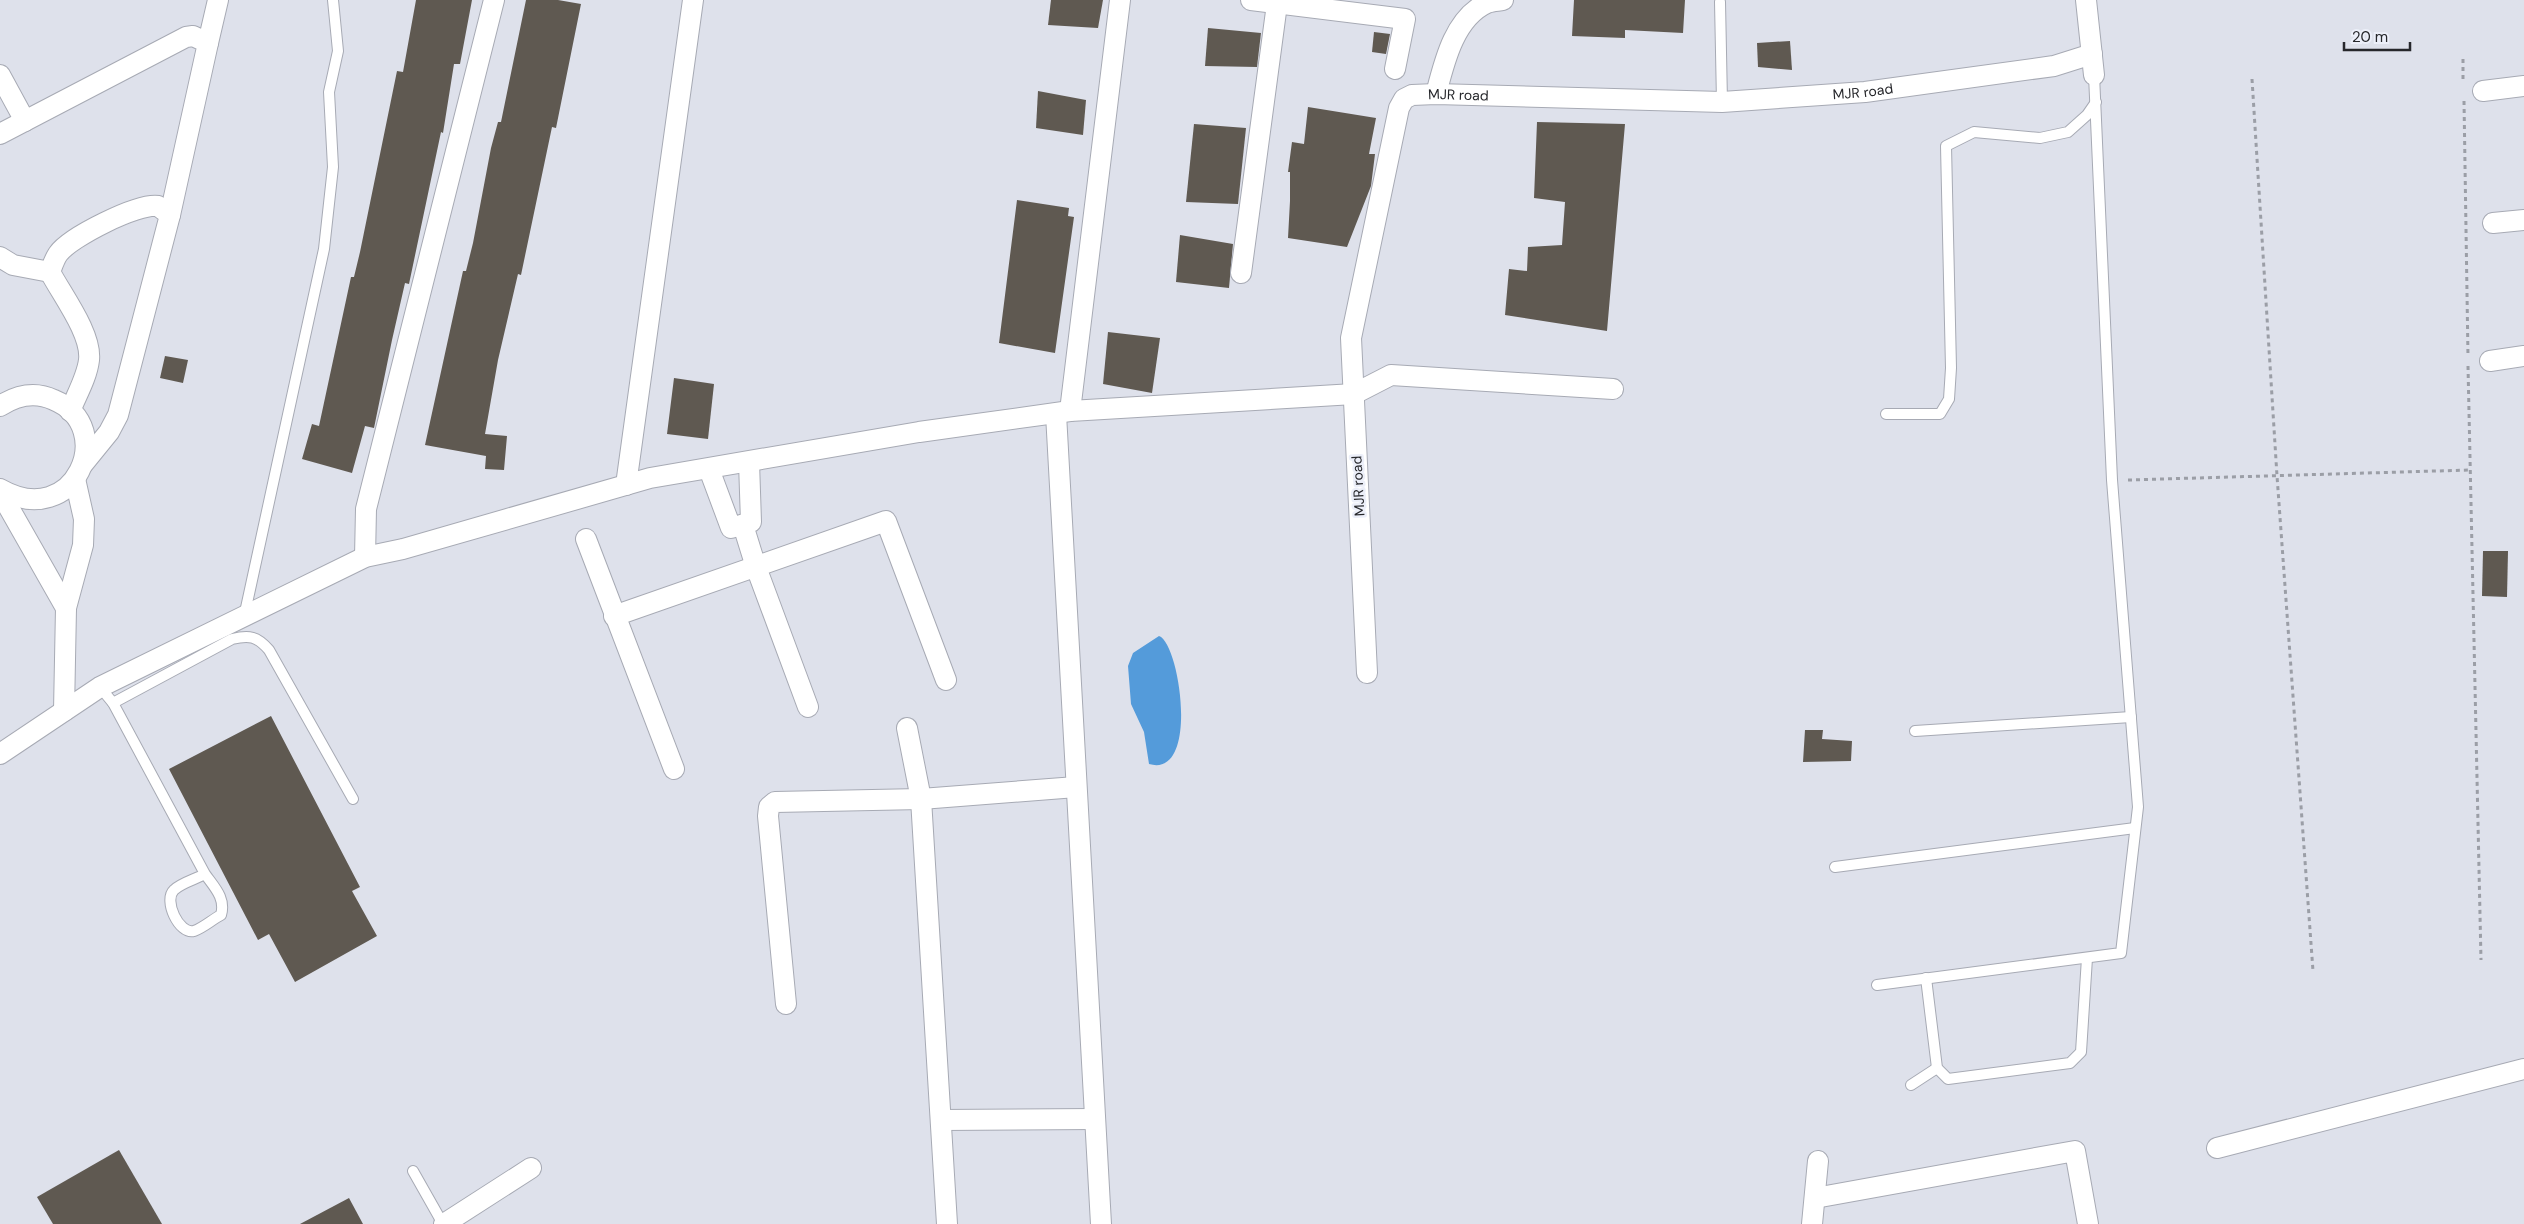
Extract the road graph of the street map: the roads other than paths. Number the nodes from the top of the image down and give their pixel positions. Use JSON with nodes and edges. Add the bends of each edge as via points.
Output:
{"nodes":[{"id":1,"x":218,"y":0,"type":"edge"},
{"id":2,"x":333,"y":0,"type":"edge"},
{"id":3,"x":494,"y":0,"type":"edge"},
{"id":4,"x":693,"y":0,"type":"edge"},
{"id":5,"x":1120,"y":0,"type":"edge"},
{"id":6,"x":1251,"y":0,"type":"edge"},
{"id":7,"x":1503,"y":0,"type":"edge"},
{"id":8,"x":2086,"y":0,"type":"edge"},
{"id":9,"x":1720,"y":2,"type":"dead end"},
{"id":10,"x":1277,"y":4,"type":"junction"},
{"id":11,"x":208,"y":43,"type":"junction"},
{"id":12,"x":2092,"y":54,"type":"junction"},
{"id":13,"x":1395,"y":68,"type":"dead end"},
{"id":14,"x":0,"y":75,"type":"edge"},
{"id":15,"x":2094,"y":75,"type":"joint"},
{"id":16,"x":2524,"y":86,"type":"edge"},
{"id":17,"x":2473,"y":90,"type":"road end"},
{"id":18,"x":1436,"y":94,"type":"junction"},
{"id":19,"x":1722,"y":102,"type":"junction"},
{"id":20,"x":2096,"y":102,"type":"junction"},
{"id":21,"x":25,"y":121,"type":"junction"},
{"id":22,"x":0,"y":134,"type":"edge"},
{"id":23,"x":170,"y":215,"type":"junction"},
{"id":24,"x":2524,"y":220,"type":"edge"},
{"id":25,"x":2493,"y":223,"type":"dead end"},
{"id":26,"x":0,"y":257,"type":"edge"},
{"id":27,"x":50,"y":272,"type":"junction"},
{"id":28,"x":1241,"y":273,"type":"dead end"},
{"id":29,"x":2524,"y":356,"type":"edge"},
{"id":30,"x":2490,"y":361,"type":"dead end"},
{"id":31,"x":1614,"y":390,"type":"dead end"},
{"id":32,"x":1354,"y":394,"type":"junction"},
{"id":33,"x":0,"y":406,"type":"edge"},
{"id":34,"x":70,"y":411,"type":"junction"},
{"id":35,"x":1063,"y":413,"type":"junction"},
{"id":36,"x":1886,"y":414,"type":"dead end"},
{"id":37,"x":749,"y":462,"type":"junction"},
{"id":38,"x":709,"y":469,"type":"junction"},
{"id":39,"x":79,"y":471,"type":"junction"},
{"id":40,"x":626,"y":485,"type":"junction"},
{"id":41,"x":0,"y":491,"type":"edge"},
{"id":42,"x":743,"y":525,"type":"junction"},
{"id":43,"x":586,"y":539,"type":"dead end"},
{"id":44,"x":365,"y":558,"type":"junction"},
{"id":45,"x":756,"y":568,"type":"junction"},
{"id":46,"x":66,"y":608,"type":"junction"},
{"id":47,"x":614,"y":616,"type":"junction"},
{"id":48,"x":244,"y":618,"type":"junction"},
{"id":49,"x":1367,"y":673,"type":"dead end"},
{"id":50,"x":946,"y":680,"type":"dead end"},
{"id":51,"x":100,"y":687,"type":"junction"},
{"id":52,"x":113,"y":703,"type":"junction"},
{"id":53,"x":808,"y":707,"type":"dead end"},
{"id":54,"x":64,"y":711,"type":"junction"},
{"id":55,"x":2131,"y":717,"type":"junction"},
{"id":56,"x":907,"y":728,"type":"dead end"},
{"id":57,"x":1915,"y":731,"type":"dead end"},
{"id":58,"x":0,"y":754,"type":"edge"},
{"id":59,"x":674,"y":768,"type":"dead end"},
{"id":60,"x":1076,"y":787,"type":"junction"},
{"id":61,"x":353,"y":799,"type":"dead end"},
{"id":62,"x":921,"y":799,"type":"junction"},
{"id":63,"x":2136,"y":828,"type":"junction"},
{"id":64,"x":1835,"y":866,"type":"dead end"},
{"id":65,"x":205,"y":874,"type":"junction"},
{"id":66,"x":2087,"y":958,"type":"junction"},
{"id":67,"x":1926,"y":978,"type":"junction"},
{"id":68,"x":1877,"y":984,"type":"dead end"},
{"id":69,"x":786,"y":1004,"type":"dead end"},
{"id":70,"x":1937,"y":1068,"type":"junction"},
{"id":71,"x":2524,"y":1069,"type":"edge"},
{"id":72,"x":1911,"y":1085,"type":"dead end"},
{"id":73,"x":1095,"y":1119,"type":"junction"},
{"id":74,"x":941,"y":1120,"type":"junction"},
{"id":75,"x":2217,"y":1148,"type":"dead end"},
{"id":76,"x":1818,"y":1161,"type":"dead end"},
{"id":77,"x":531,"y":1168,"type":"dead end"},
{"id":78,"x":413,"y":1172,"type":"dead end"},
{"id":79,"x":1815,"y":1198,"type":"junction"},
{"id":80,"x":450,"y":1222,"type":"edge"},
{"id":81,"x":946,"y":1224,"type":"edge"},
{"id":82,"x":1101,"y":1224,"type":"edge"},
{"id":83,"x":1812,"y":1224,"type":"edge"},
{"id":84,"x":2088,"y":1224,"type":"edge"}],
"edges":[{"from":1,"to":11,"type":"street"},
{"from":2,"to":48,"type":"lane","via":[[338,51],[329,92],[333,167],[324,249]]},
{"from":3,"to":44,"type":"street","via":[[366,509]]},
{"from":4,"to":40,"type":"street"},
{"from":5,"to":35,"type":"street"},
{"from":6,"to":10,"type":"street"},
{"from":7,"to":18,"type":"street","via":[[1487,3],[1457,31]]},
{"from":8,"to":12,"type":"street"},
{"from":9,"to":19,"type":"lane"},
{"from":10,"to":13,"type":"street","via":[[1405,19]]},
{"from":10,"to":28,"type":"street"},
{"from":11,"to":21,"type":"street","via":[[193,36],[186,37]]},
{"from":11,"to":23,"type":"street"},
{"from":12,"to":15,"type":"street"},
{"from":12,"to":19,"type":"street","name":"MJR road","via":[[2054,66],[1865,92]]},
{"from":14,"to":21,"type":"street"},
{"from":15,"to":20,"type":"lane"},
{"from":16,"to":17,"type":"street"},
{"from":18,"to":19,"type":"street","name":"MJR road"},
{"from":18,"to":32,"type":"street","name":"MJR road","via":[[1412,95],[1404,99],[1399,108],[1351,338]]},
{"from":20,"to":36,"type":"lane","via":[[2068,132],[2040,138],[1974,132],[1946,146],[1949,399],[1940,414]]},
{"from":20,"to":55,"type":"lane","via":[[2112,480]]},
{"from":21,"to":22,"type":"street"},
{"from":23,"to":27,"type":"street","via":[[164,209],[151,205],[83,233],[58,254]]},
{"from":23,"to":39,"type":"street","via":[[118,415]]},
{"from":24,"to":25,"type":"street"},
{"from":26,"to":27,"type":"street","via":[[13,265]]},
{"from":27,"to":34,"type":"street","via":[[88,340],[89,359]]},
{"from":29,"to":30,"type":"street"},
{"from":31,"to":32,"type":"street","via":[[1391,375]]},
{"from":32,"to":35,"type":"street"},
{"from":32,"to":49,"type":"street","name":"MJR road"},
{"from":33,"to":34,"type":"street","via":[[28,394],[46,396],[62,403]]},
{"from":34,"to":39,"type":"street","via":[[83,430],[86,446]]},
{"from":35,"to":37,"type":"street","via":[[919,432]]},
{"from":35,"to":60,"type":"street"},
{"from":37,"to":38,"type":"street"},
{"from":37,"to":42,"type":"street","via":[[751,522]]},
{"from":38,"to":40,"type":"street"},
{"from":38,"to":42,"type":"street","via":[[731,528]]},
{"from":39,"to":41,"type":"street","via":[[63,491],[48,498],[30,501]]},
{"from":39,"to":46,"type":"street","via":[[83,545]]},
{"from":40,"to":44,"type":"street"},
{"from":41,"to":46,"type":"street"},
{"from":42,"to":45,"type":"street"},
{"from":43,"to":47,"type":"street"},
{"from":44,"to":48,"type":"street"},
{"from":45,"to":47,"type":"street"},
{"from":45,"to":50,"type":"street","via":[[886,521]]},
{"from":45,"to":53,"type":"street"},
{"from":46,"to":54,"type":"street"},
{"from":47,"to":59,"type":"street"},
{"from":48,"to":51,"type":"street"},
{"from":51,"to":52,"type":"lane"},
{"from":51,"to":54,"type":"street"},
{"from":52,"to":61,"type":"lane","via":[[232,639],[247,635],[259,639],[269,650]]},
{"from":52,"to":65,"type":"lane"},
{"from":54,"to":58,"type":"street"},
{"from":55,"to":57,"type":"lane"},
{"from":55,"to":63,"type":"lane","via":[[2138,807]]},
{"from":56,"to":62,"type":"street"},
{"from":60,"to":62,"type":"street"},
{"from":60,"to":73,"type":"street"},
{"from":62,"to":69,"type":"street","via":[[775,802],[769,808]]},
{"from":62,"to":74,"type":"street"},
{"from":63,"to":64,"type":"lane"},
{"from":63,"to":66,"type":"lane","via":[[2121,953]]},
{"from":65,"to":65,"type":"lane","via":[[224,906],[221,915],[194,931],[187,931],[170,904],[170,897],[174,890]]},
{"from":66,"to":67,"type":"lane"},
{"from":66,"to":70,"type":"lane","via":[[2081,1052],[2070,1063],[1948,1078]]},
{"from":67,"to":68,"type":"lane"},
{"from":67,"to":70,"type":"lane"},
{"from":70,"to":72,"type":"lane"},
{"from":71,"to":75,"type":"street"},
{"from":73,"to":74,"type":"street"},
{"from":73,"to":82,"type":"street"},
{"from":74,"to":81,"type":"street"},
{"from":76,"to":79,"type":"street"},
{"from":77,"to":80,"type":"street"},
{"from":78,"to":80,"type":"lane"},
{"from":79,"to":83,"type":"street"},
{"from":79,"to":84,"type":"street","via":[[2075,1151]]}]}
